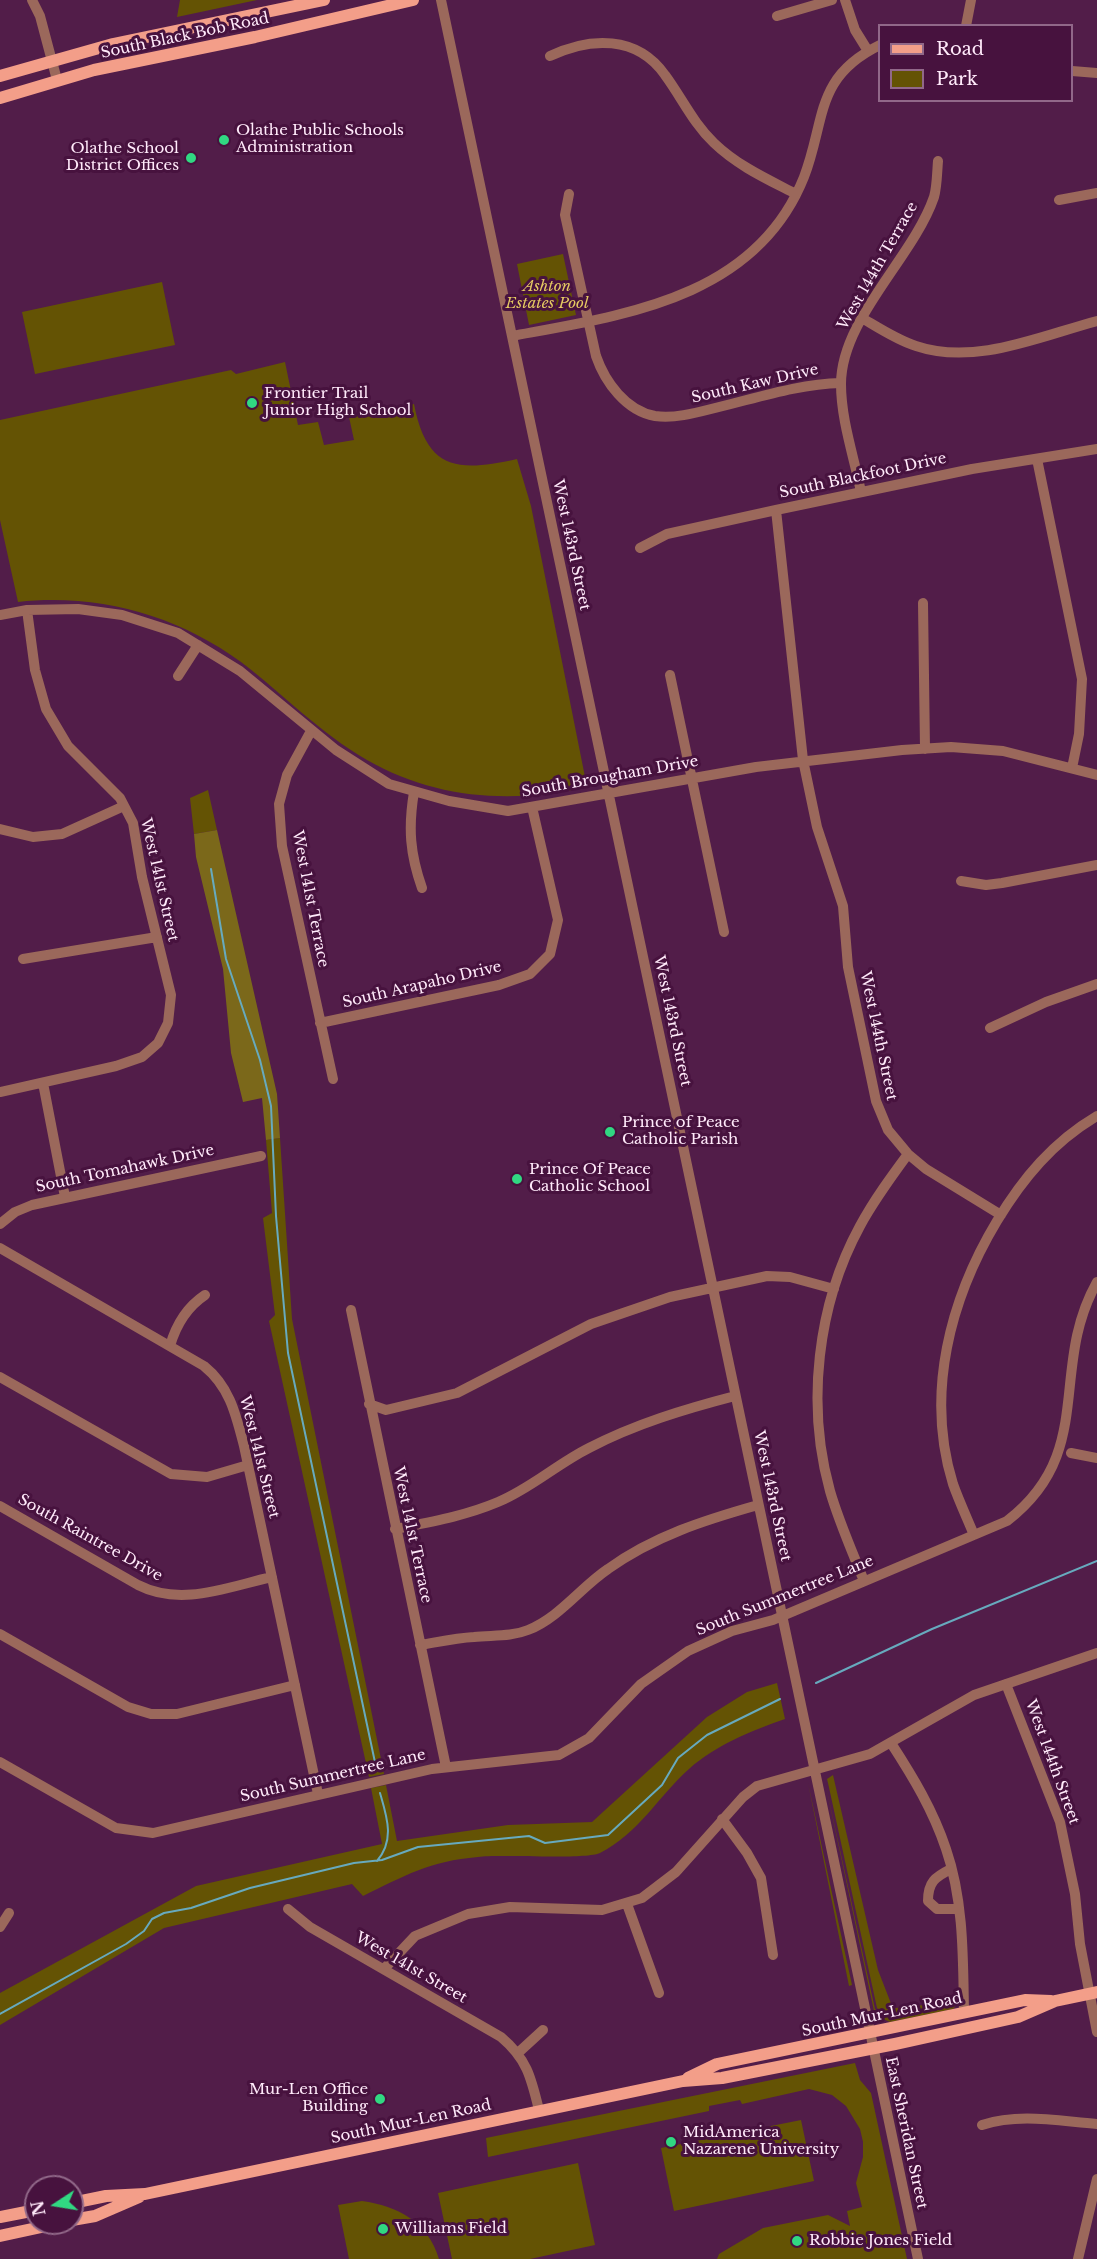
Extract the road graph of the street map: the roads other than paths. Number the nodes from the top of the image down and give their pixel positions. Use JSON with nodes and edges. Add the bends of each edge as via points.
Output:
{"nodes":[{"id":1,"x":32,"y":0,"type":"edge"},
{"id":2,"x":324,"y":0,"type":"edge"},
{"id":3,"x":413,"y":0,"type":"edge"},
{"id":4,"x":441,"y":0,"type":"edge"},
{"id":5,"x":832,"y":0,"type":"edge"},
{"id":6,"x":845,"y":0,"type":"edge"},
{"id":7,"x":971,"y":0,"type":"edge"},
{"id":8,"x":777,"y":16,"type":"dead end"},
{"id":9,"x":966,"y":24,"type":"edge"},
{"id":10,"x":878,"y":46,"type":"edge"},
{"id":11,"x":868,"y":51,"type":"junction"},
{"id":12,"x":550,"y":56,"type":"dead end"},
{"id":13,"x":52,"y":60,"type":"junction"},
{"id":14,"x":1073,"y":71,"type":"edge"},
{"id":15,"x":1097,"y":73,"type":"edge"},
{"id":16,"x":0,"y":76,"type":"edge"},
{"id":17,"x":57,"y":80,"type":"junction"},
{"id":18,"x":0,"y":98,"type":"edge"},
{"id":19,"x":938,"y":161,"type":"dead end"},
{"id":20,"x":1097,"y":193,"type":"edge"},
{"id":21,"x":569,"y":194,"type":"dead end"},
{"id":22,"x":796,"y":194,"type":"junction"},
{"id":23,"x":1059,"y":200,"type":"dead end"},
{"id":24,"x":862,"y":318,"type":"junction"},
{"id":25,"x":587,"y":321,"type":"junction"},
{"id":26,"x":1097,"y":321,"type":"edge"},
{"id":27,"x":512,"y":336,"type":"junction"},
{"id":28,"x":841,"y":383,"type":"junction"},
{"id":29,"x":1097,"y":449,"type":"edge"},
{"id":30,"x":1037,"y":459,"type":"junction"},
{"id":31,"x":861,"y":492,"type":"junction"},
{"id":32,"x":776,"y":510,"type":"junction"},
{"id":33,"x":640,"y":548,"type":"dead end"},
{"id":34,"x":923,"y":603,"type":"dead end"},
{"id":35,"x":27,"y":610,"type":"junction"},
{"id":36,"x":0,"y":615,"type":"edge"},
{"id":37,"x":198,"y":645,"type":"junction"},
{"id":38,"x":670,"y":675,"type":"dead end"},
{"id":39,"x":178,"y":676,"type":"dead end"},
{"id":40,"x":311,"y":731,"type":"junction"},
{"id":41,"x":925,"y":749,"type":"junction"},
{"id":42,"x":803,"y":760,"type":"junction"},
{"id":43,"x":1072,"y":768,"type":"junction"},
{"id":44,"x":1097,"y":775,"type":"edge"},
{"id":45,"x":692,"y":777,"type":"junction"},
{"id":46,"x":414,"y":792,"type":"junction"},
{"id":47,"x":608,"y":793,"type":"junction"},
{"id":48,"x":124,"y":806,"type":"junction"},
{"id":49,"x":532,"y":807,"type":"junction"},
{"id":50,"x":0,"y":829,"type":"edge"},
{"id":51,"x":1097,"y":865,"type":"edge"},
{"id":52,"x":962,"y":881,"type":"dead end"},
{"id":53,"x":422,"y":888,"type":"dead end"},
{"id":54,"x":724,"y":932,"type":"dead end"},
{"id":55,"x":157,"y":937,"type":"junction"},
{"id":56,"x":23,"y":959,"type":"dead end"},
{"id":57,"x":1097,"y":984,"type":"edge"},
{"id":58,"x":321,"y":1023,"type":"junction"},
{"id":59,"x":990,"y":1028,"type":"dead end"},
{"id":60,"x":333,"y":1079,"type":"dead end"},
{"id":61,"x":43,"y":1083,"type":"junction"},
{"id":62,"x":0,"y":1092,"type":"edge"},
{"id":63,"x":1097,"y":1116,"type":"edge"},
{"id":64,"x":908,"y":1154,"type":"junction"},
{"id":65,"x":261,"y":1156,"type":"dead end"},
{"id":66,"x":65,"y":1197,"type":"junction"},
{"id":67,"x":1001,"y":1215,"type":"junction"},
{"id":68,"x":0,"y":1224,"type":"edge"},
{"id":69,"x":0,"y":1248,"type":"edge"},
{"id":70,"x":1097,"y":1282,"type":"edge"},
{"id":71,"x":713,"y":1288,"type":"junction"},
{"id":72,"x":834,"y":1289,"type":"junction"},
{"id":73,"x":205,"y":1295,"type":"dead end"},
{"id":74,"x":351,"y":1310,"type":"dead end"},
{"id":75,"x":170,"y":1346,"type":"junction"},
{"id":76,"x":0,"y":1377,"type":"edge"},
{"id":77,"x":735,"y":1396,"type":"junction"},
{"id":78,"x":369,"y":1404,"type":"junction"},
{"id":79,"x":1071,"y":1452,"type":"junction"},
{"id":80,"x":1097,"y":1458,"type":"edge"},
{"id":81,"x":248,"y":1465,"type":"junction"},
{"id":82,"x":758,"y":1504,"type":"junction"},
{"id":83,"x":0,"y":1506,"type":"edge"},
{"id":84,"x":395,"y":1529,"type":"junction"},
{"id":85,"x":974,"y":1535,"type":"junction"},
{"id":86,"x":272,"y":1577,"type":"junction"},
{"id":87,"x":864,"y":1581,"type":"junction"},
{"id":88,"x":782,"y":1615,"type":"junction"},
{"id":89,"x":0,"y":1634,"type":"edge"},
{"id":90,"x":420,"y":1645,"type":"junction"},
{"id":91,"x":1097,"y":1653,"type":"edge"},
{"id":92,"x":1006,"y":1684,"type":"junction"},
{"id":93,"x":295,"y":1685,"type":"junction"},
{"id":94,"x":891,"y":1743,"type":"junction"},
{"id":95,"x":0,"y":1762,"type":"edge"},
{"id":96,"x":446,"y":1767,"type":"junction"},
{"id":97,"x":815,"y":1770,"type":"junction"},
{"id":98,"x":318,"y":1794,"type":"junction"},
{"id":99,"x":722,"y":1819,"type":"junction"},
{"id":100,"x":951,"y":1869,"type":"junction"},
{"id":101,"x":627,"y":1904,"type":"junction"},
{"id":102,"x":288,"y":1909,"type":"dead end"},
{"id":103,"x":959,"y":1910,"type":"junction"},
{"id":104,"x":9,"y":1913,"type":"dead end"},
{"id":105,"x":0,"y":1927,"type":"edge"},
{"id":106,"x":773,"y":1955,"type":"dead end"},
{"id":107,"x":384,"y":1969,"type":"junction"},
{"id":108,"x":659,"y":1993,"type":"dead end"},
{"id":109,"x":1093,"y":1993,"type":"edge"},
{"id":110,"x":1055,"y":2001,"type":"junction"},
{"id":111,"x":964,"y":2013,"type":"junction"},
{"id":112,"x":543,"y":2030,"type":"dead end"},
{"id":113,"x":869,"y":2032,"type":"junction"},
{"id":114,"x":1097,"y":2032,"type":"edge"},
{"id":115,"x":873,"y":2048,"type":"junction"},
{"id":116,"x":519,"y":2052,"type":"junction"},
{"id":117,"x":682,"y":2081,"type":"junction"},
{"id":118,"x":539,"y":2110,"type":"junction"},
{"id":119,"x":982,"y":2124,"type":"dead end"},
{"id":120,"x":1097,"y":2124,"type":"edge"},
{"id":121,"x":1097,"y":2179,"type":"edge"},
{"id":122,"x":145,"y":2193,"type":"junction"},
{"id":123,"x":84,"y":2201,"type":"edge"},
{"id":124,"x":24,"y":2212,"type":"edge"},
{"id":125,"x":0,"y":2217,"type":"edge"},
{"id":126,"x":84,"y":2218,"type":"edge"},
{"id":127,"x":24,"y":2231,"type":"edge"},
{"id":128,"x":0,"y":2236,"type":"edge"},
{"id":129,"x":918,"y":2259,"type":"edge"},
{"id":130,"x":1078,"y":2259,"type":"edge"}],
"edges":[{"from":1,"to":13,"type":"street"},
{"from":2,"to":13,"type":"main road","name":"South Black Bob Road"},
{"from":3,"to":17,"type":"main road","name":"South Black Bob Road"},
{"from":4,"to":27,"type":"street","name":"West 143rd Street"},
{"from":5,"to":8,"type":"street"},
{"from":6,"to":11,"type":"street","via":[[855,30]]},
{"from":7,"to":9,"type":"street"},
{"from":10,"to":11,"type":"street"},
{"from":11,"to":22,"type":"street","via":[[840,74],[827,95]]},
{"from":12,"to":22,"type":"street","via":[[579,44],[600,41],[640,52],[659,68],[714,143],[740,164]]},
{"from":13,"to":16,"type":"main road","name":"South Black Bob Road"},
{"from":13,"to":17,"type":"street"},
{"from":14,"to":15,"type":"street"},
{"from":17,"to":18,"type":"main road","name":"South Black Bob Road"},
{"from":19,"to":24,"type":"street","name":"West 144th Terrace","via":[[934,196],[919,228]]},
{"from":20,"to":23,"type":"street"},
{"from":21,"to":25,"type":"street","name":"South Kaw Drive","via":[[565,215]]},
{"from":22,"to":25,"type":"street","via":[[769,235],[718,277],[658,304]]},
{"from":24,"to":26,"type":"street","via":[[917,347],[961,352],[1020,345]]},
{"from":24,"to":28,"type":"street","name":"West 144th Terrace","via":[[849,347]]},
{"from":25,"to":27,"type":"street"},
{"from":25,"to":28,"type":"street","name":"South Kaw Drive","via":[[603,376],[635,407],[655,416],[688,415],[812,383]]},
{"from":27,"to":47,"type":"street","name":"West 143rd Street"},
{"from":28,"to":31,"type":"street","name":"West 144th Terrace"},
{"from":29,"to":30,"type":"street","name":"South Blackfoot Drive"},
{"from":30,"to":31,"type":"street","name":"South Blackfoot Drive"},
{"from":30,"to":43,"type":"street","via":[[1082,679],[1079,734]]},
{"from":31,"to":32,"type":"street","name":"South Blackfoot Drive"},
{"from":32,"to":33,"type":"street","name":"South Blackfoot Drive","via":[[667,534]]},
{"from":32,"to":42,"type":"street","name":"West 144th Street"},
{"from":34,"to":41,"type":"street"},
{"from":35,"to":36,"type":"street","name":"South Brougham Drive"},
{"from":35,"to":37,"type":"street","name":"South Brougham Drive","via":[[78,609],[122,615],[178,633]]},
{"from":35,"to":48,"type":"street","name":"West 141st Street","via":[[35,670],[46,709],[68,746]]},
{"from":37,"to":39,"type":"street"},
{"from":37,"to":40,"type":"street","name":"South Brougham Drive","via":[[240,671]]},
{"from":38,"to":45,"type":"street"},
{"from":40,"to":46,"type":"street","name":"South Brougham Drive","via":[[389,784]]},
{"from":40,"to":58,"type":"street","name":"West 141st Terrace","via":[[287,775],[279,804],[282,846]]},
{"from":41,"to":42,"type":"street","name":"South Brougham Drive"},
{"from":41,"to":43,"type":"street","name":"South Brougham Drive","via":[[1003,751]]},
{"from":42,"to":45,"type":"street","name":"South Brougham Drive"},
{"from":42,"to":64,"type":"street","name":"West 144th Street","via":[[817,827],[843,906],[848,967],[876,1101],[888,1130]]},
{"from":43,"to":44,"type":"street","name":"South Brougham Drive"},
{"from":45,"to":47,"type":"street","name":"South Brougham Drive"},
{"from":45,"to":54,"type":"street"},
{"from":46,"to":49,"type":"street","name":"South Brougham Drive","via":[[507,811]]},
{"from":46,"to":53,"type":"street","via":[[409,822],[413,862]]},
{"from":47,"to":49,"type":"street","name":"South Brougham Drive"},
{"from":47,"to":71,"type":"street","name":"West 143rd Street"},
{"from":48,"to":50,"type":"street","via":[[62,834],[33,837]]},
{"from":48,"to":55,"type":"street","name":"West 141st Street","via":[[133,823]]},
{"from":49,"to":58,"type":"street","name":"South Arapaho Drive","via":[[558,920],[550,954],[530,974],[499,985]]},
{"from":51,"to":52,"type":"street","via":[[1002,884]]},
{"from":55,"to":56,"type":"street"},
{"from":55,"to":61,"type":"street","name":"West 141st Street","via":[[171,995],[168,1023],[158,1043],[142,1057]]},
{"from":57,"to":59,"type":"street"},
{"from":58,"to":60,"type":"street","name":"West 141st Terrace"},
{"from":61,"to":62,"type":"street"},
{"from":61,"to":66,"type":"street"},
{"from":63,"to":67,"type":"street","via":[[1042,1158]]},
{"from":64,"to":67,"type":"street","name":"West 144th Street"},
{"from":64,"to":72,"type":"street","via":[[859,1227]]},
{"from":65,"to":66,"type":"street","name":"South Tomahawk Drive"},
{"from":66,"to":68,"type":"street","name":"South Tomahawk Drive","via":[[32,1204]]},
{"from":67,"to":85,"type":"street","via":[[962,1289],[943,1375],[951,1476]]},
{"from":69,"to":75,"type":"street","name":"West 141st Street"},
{"from":70,"to":79,"type":"street","name":"South Summertree Lane","via":[[1083,1323]]},
{"from":71,"to":72,"type":"street","via":[[782,1276]]},
{"from":71,"to":77,"type":"street","name":"West 143rd Street"},
{"from":71,"to":78,"type":"street","via":[[591,1324],[457,1393],[386,1410]]},
{"from":72,"to":87,"type":"street","via":[[821,1343],[819,1430],[830,1491]]},
{"from":73,"to":75,"type":"street","via":[[188,1310]]},
{"from":74,"to":78,"type":"street","name":"West 141st Terrace"},
{"from":75,"to":81,"type":"street","name":"West 141st Street","via":[[204,1366],[225,1389],[233,1404]]},
{"from":76,"to":81,"type":"street","via":[[171,1474],[207,1477]]},
{"from":77,"to":82,"type":"street","name":"West 143rd Street"},
{"from":77,"to":84,"type":"street","via":[[663,1416],[616,1435],[510,1496],[477,1510]]},
{"from":78,"to":84,"type":"street","name":"West 141st Terrace"},
{"from":79,"to":80,"type":"street"},
{"from":79,"to":85,"type":"street","name":"South Summertree Lane","via":[[1040,1498],[1007,1521]]},
{"from":81,"to":86,"type":"street","name":"West 141st Street"},
{"from":82,"to":88,"type":"street","name":"West 143rd Street"},
{"from":82,"to":90,"type":"street","via":[[690,1525],[633,1552],[531,1629]]},
{"from":83,"to":86,"type":"street","name":"South Raintree Drive","via":[[159,1594],[192,1596]]},
{"from":84,"to":90,"type":"street","name":"West 141st Terrace"},
{"from":85,"to":87,"type":"street","name":"South Summertree Lane"},
{"from":86,"to":93,"type":"street","name":"West 141st Street"},
{"from":87,"to":88,"type":"street","name":"South Summertree Lane"},
{"from":88,"to":96,"type":"street","name":"South Summertree Lane","via":[[732,1631],[688,1652],[641,1684],[589,1738],[566,1752],[542,1759]]},
{"from":88,"to":97,"type":"street","name":"West 143rd Street"},
{"from":89,"to":93,"type":"street","via":[[128,1707],[151,1714],[177,1714]]},
{"from":90,"to":96,"type":"street","name":"West 141st Terrace"},
{"from":91,"to":92,"type":"street"},
{"from":92,"to":94,"type":"street","via":[[953,1705]]},
{"from":92,"to":109,"type":"street","name":"West 144th Street","via":[[1060,1822]]},
{"from":93,"to":98,"type":"street","name":"West 141st Street"},
{"from":94,"to":97,"type":"street","via":[[849,1762]]},
{"from":94,"to":100,"type":"street","via":[[920,1787]]},
{"from":95,"to":98,"type":"street","name":"South Summertree Lane","via":[[106,1823],[131,1832],[153,1833]]},
{"from":96,"to":98,"type":"street","name":"South Summertree Lane"},
{"from":97,"to":99,"type":"street","via":[[757,1786]]},
{"from":97,"to":113,"type":"street","name":"West 143rd Street"},
{"from":99,"to":101,"type":"street","via":[[665,1883]]},
{"from":99,"to":106,"type":"street","via":[[761,1878]]},
{"from":100,"to":103,"type":"street"},
{"from":100,"to":103,"type":"street","via":[[934,1877],[928,1888],[928,1900],[937,1909]]},
{"from":101,"to":107,"type":"street","via":[[602,1910],[510,1907],[468,1914],[415,1936]]},
{"from":101,"to":108,"type":"street"},
{"from":102,"to":107,"type":"street","name":"West 141st Street","via":[[310,1927]]},
{"from":103,"to":111,"type":"street"},
{"from":104,"to":105,"type":"street"},
{"from":107,"to":116,"type":"street","name":"West 141st Street","via":[[501,2037]]},
{"from":109,"to":110,"type":"main road","name":"South Mur-Len Road"},
{"from":109,"to":114,"type":"street","name":"West 144th Street"},
{"from":110,"to":111,"type":"main road","name":"South Mur-Len Road","via":[[1025,2000]]},
{"from":110,"to":115,"type":"main road","name":"South Mur-Len Road","via":[[1018,2017]]},
{"from":111,"to":113,"type":"main road","name":"South Mur-Len Road"},
{"from":112,"to":116,"type":"street"},
{"from":113,"to":115,"type":"street","name":"West 143rd Street"},
{"from":113,"to":117,"type":"main road","name":"South Mur-Len Road","via":[[717,2064]]},
{"from":115,"to":117,"type":"main road","name":"South Mur-Len Road","via":[[722,2078]]},
{"from":115,"to":129,"type":"street","name":"East Sheridan Street"},
{"from":116,"to":118,"type":"street","name":"West 141st Street","via":[[529,2071]]},
{"from":117,"to":118,"type":"main road","name":"South Mur-Len Road"},
{"from":118,"to":122,"type":"main road","name":"South Mur-Len Road"},
{"from":119,"to":120,"type":"street","via":[[1023,2118]]},
{"from":121,"to":130,"type":"street"},
{"from":122,"to":123,"type":"main road","name":"South Mur-Len Road"},
{"from":122,"to":126,"type":"main road","name":"South Mur-Len Road"},
{"from":124,"to":125,"type":"main road"},
{"from":127,"to":128,"type":"main road"}]}
